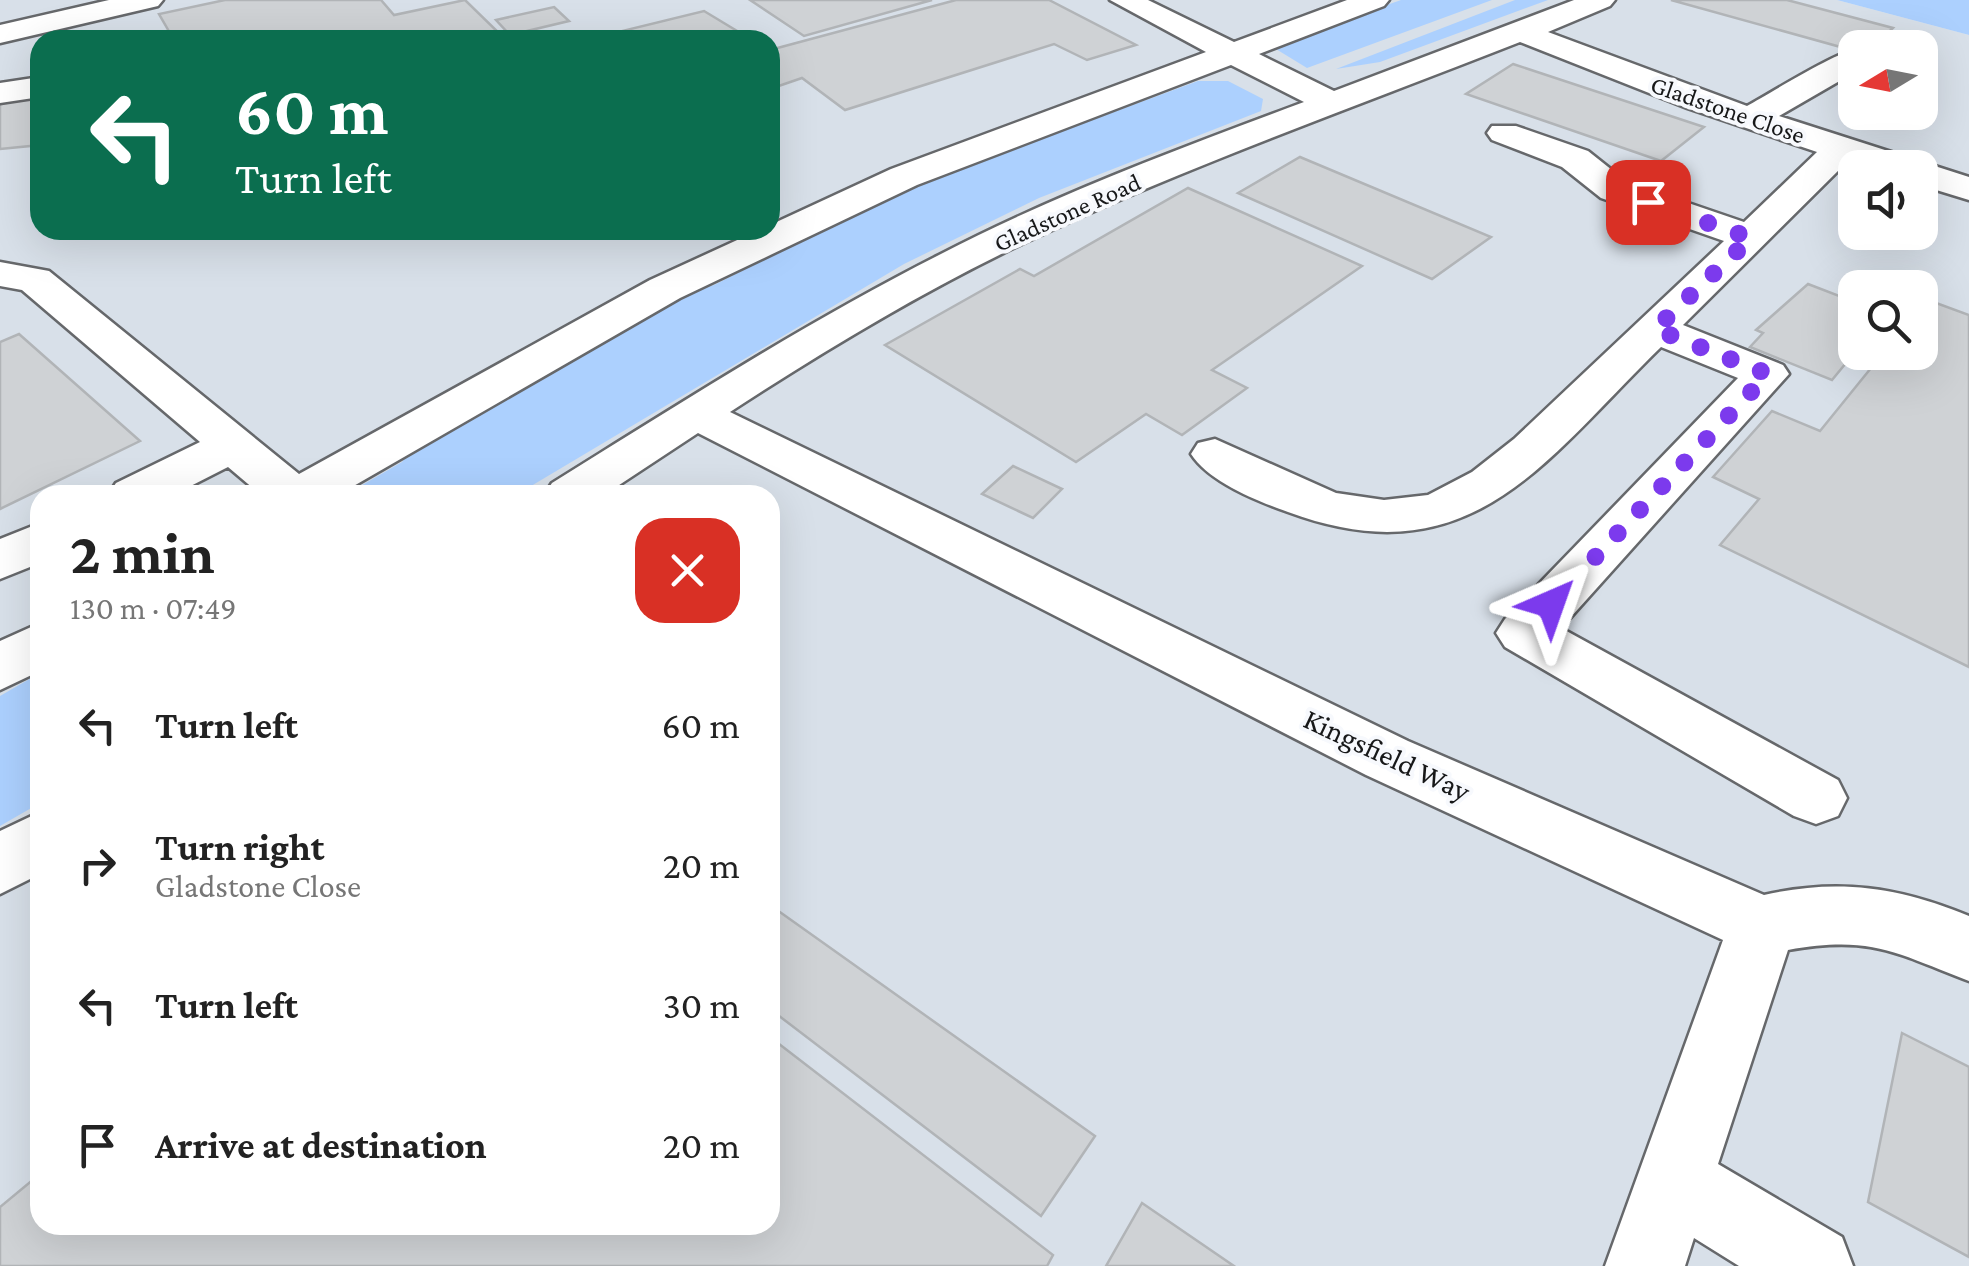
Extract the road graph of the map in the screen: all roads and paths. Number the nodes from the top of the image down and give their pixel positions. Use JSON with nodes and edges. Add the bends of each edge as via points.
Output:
{"nodes":[{"id":1,"x":148,"y":0,"type":"edge"},
{"id":2,"x":1125,"y":0,"type":"edge"},
{"id":3,"x":1374,"y":0,"type":"edge"},
{"id":4,"x":1600,"y":0,"type":"edge"},
{"id":5,"x":1521,"y":32,"type":"junction"},
{"id":6,"x":0,"y":34,"type":"edge"},
{"id":7,"x":1232,"y":54,"type":"junction"},
{"id":8,"x":1838,"y":70,"type":"edge"},
{"id":9,"x":30,"y":88,"type":"edge"},
{"id":10,"x":0,"y":93,"type":"edge"},
{"id":11,"x":1332,"y":103,"type":"junction"},
{"id":12,"x":1749,"y":118,"type":"junction"},
{"id":13,"x":1504,"y":133,"type":"dead end"},
{"id":14,"x":1841,"y":148,"type":"junction"},
{"id":15,"x":1847,"y":150,"type":"edge"},
{"id":16,"x":1938,"y":179,"type":"edge"},
{"id":17,"x":1969,"y":189,"type":"edge"},
{"id":18,"x":780,"y":235,"type":"edge"},
{"id":19,"x":1751,"y":238,"type":"junction"},
{"id":20,"x":770,"y":240,"type":"edge"},
{"id":21,"x":0,"y":274,"type":"edge"},
{"id":22,"x":1655,"y":329,"type":"junction"},
{"id":23,"x":696,"y":414,"type":"junction"},
{"id":24,"x":233,"y":446,"type":"junction"},
{"id":25,"x":1216,"y":454,"type":"dead end"},
{"id":26,"x":153,"y":485,"type":"edge"},
{"id":27,"x":280,"y":485,"type":"edge"},
{"id":28,"x":318,"y":485,"type":"edge"},
{"id":29,"x":586,"y":485,"type":"edge"},
{"id":30,"x":30,"y":546,"type":"edge"},
{"id":31,"x":0,"y":561,"type":"edge"},
{"id":32,"x":30,"y":650,"type":"edge"},
{"id":33,"x":0,"y":668,"type":"edge"},
{"id":34,"x":1816,"y":798,"type":"dead end"},
{"id":35,"x":30,"y":846,"type":"edge"},
{"id":36,"x":0,"y":866,"type":"edge"},
{"id":37,"x":1762,"y":926,"type":"junction"},
{"id":38,"x":1969,"y":950,"type":"edge"},
{"id":39,"x":1675,"y":1182,"type":"junction"},
{"id":40,"x":1645,"y":1266,"type":"edge"},
{"id":41,"x":1813,"y":1266,"type":"edge"}],
"edges":[{"from":1,"to":6,"type":"street","via":[[125,17]]},
{"from":2,"to":7,"type":"street"},
{"from":3,"to":7,"type":"street"},
{"from":4,"to":5,"type":"street","name":"Gladstone Road"},
{"from":5,"to":11,"type":"street","name":"Gladstone Road"},
{"from":5,"to":12,"type":"street","name":"Gladstone Close"},
{"from":7,"to":11,"type":"street"},
{"from":7,"to":18,"type":"street","via":[[904,177]]},
{"from":8,"to":12,"type":"street"},
{"from":9,"to":10,"type":"street"},
{"from":11,"to":23,"type":"street","name":"Gladstone Road","via":[[1011,235]]},
{"from":12,"to":14,"type":"street","name":"Gladstone Close"},
{"from":13,"to":19,"type":"street","via":[[1575,159],[1614,190]]},
{"from":14,"to":15,"type":"street"},
{"from":14,"to":19,"type":"street","name":"Gladstone Close"},
{"from":16,"to":17,"type":"street"},
{"from":19,"to":22,"type":"street","name":"Gladstone Close"},
{"from":20,"to":28,"type":"street","via":[[665,289]]},
{"from":21,"to":24,"type":"street","via":[[35,280]]},
{"from":22,"to":25,"type":"street","name":"Gladstone Close","via":[[1509,468],[1443,508],[1379,518],[1336,512],[1260,482]]},
{"from":22,"to":34,"type":"street","via":[[1768,374],[1524,633]]},
{"from":23,"to":29,"type":"street","name":"Gladstone Road"},
{"from":23,"to":37,"type":"street","name":"Kingsfield Way","via":[[1387,758]]},
{"from":24,"to":26,"type":"street"},
{"from":24,"to":27,"type":"street"},
{"from":30,"to":31,"type":"street"},
{"from":32,"to":33,"type":"street"},
{"from":35,"to":36,"type":"street"},
{"from":37,"to":38,"type":"street","via":[[1804,914],[1890,916]]},
{"from":37,"to":39,"type":"street"},
{"from":39,"to":40,"type":"street"},
{"from":39,"to":41,"type":"street"}]}
